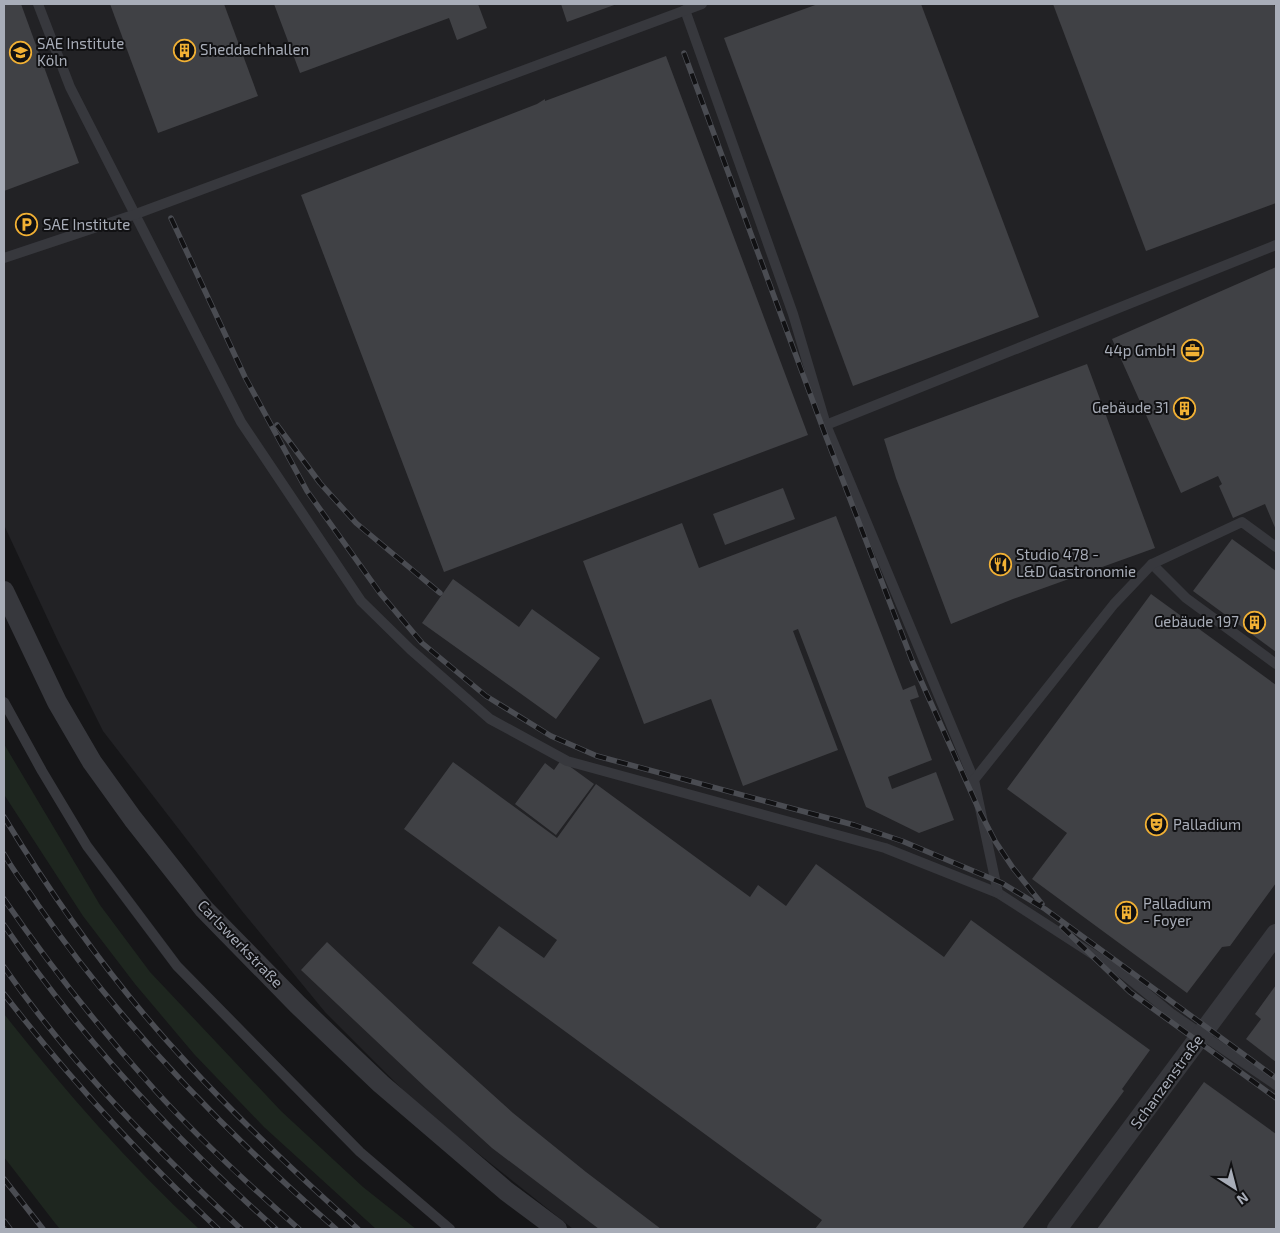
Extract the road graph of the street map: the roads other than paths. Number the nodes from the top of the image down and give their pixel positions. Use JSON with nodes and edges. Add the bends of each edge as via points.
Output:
{"nodes":[{"id":1,"x":38,"y":4,"type":"edge"},
{"id":2,"x":702,"y":4,"type":"edge"},
{"id":3,"x":685,"y":10,"type":"junction"},
{"id":4,"x":136,"y":214,"type":"junction"},
{"id":5,"x":1276,"y":245,"type":"edge"},
{"id":6,"x":4,"y":258,"type":"edge"},
{"id":7,"x":826,"y":425,"type":"junction"},
{"id":8,"x":1276,"y":547,"type":"edge"},
{"id":9,"x":1152,"y":564,"type":"junction"},
{"id":10,"x":4,"y":591,"type":"edge"},
{"id":11,"x":1276,"y":664,"type":"edge"},
{"id":12,"x":4,"y":702,"type":"edge"},
{"id":13,"x":974,"y":780,"type":"junction"},
{"id":14,"x":998,"y":893,"type":"junction"},
{"id":15,"x":1276,"y":934,"type":"edge"},
{"id":16,"x":1201,"y":1034,"type":"junction"},
{"id":17,"x":1276,"y":1085,"type":"edge"},
{"id":18,"x":450,"y":1229,"type":"edge"},
{"id":19,"x":557,"y":1229,"type":"edge"},
{"id":20,"x":1057,"y":1229,"type":"edge"}],
"edges":[{"from":1,"to":4,"type":"lane","via":[[70,87]]},
{"from":2,"to":3,"type":"lane"},
{"from":3,"to":4,"type":"lane"},
{"from":3,"to":7,"type":"lane","via":[[793,314]]},
{"from":4,"to":6,"type":"lane"},
{"from":4,"to":14,"type":"lane","via":[[241,422],[361,601],[411,650],[490,718],[567,761],[885,848]]},
{"from":5,"to":7,"type":"lane"},
{"from":7,"to":13,"type":"lane"},
{"from":8,"to":9,"type":"lane","via":[[1242,522]]},
{"from":9,"to":11,"type":"lane","via":[[1186,598]]},
{"from":9,"to":13,"type":"lane","via":[[1114,604]]},
{"from":10,"to":19,"type":"street","name":"Carlswerkstraße","via":[[57,702],[92,762],[204,909],[381,1084],[506,1191]]},
{"from":12,"to":18,"type":"lane","via":[[87,846],[177,966],[360,1152]]},
{"from":13,"to":14,"type":"lane"},
{"from":14,"to":16,"type":"lane","via":[[1122,973]]},
{"from":15,"to":16,"type":"street","name":"Schanzenstraße"},
{"from":16,"to":17,"type":"lane"},
{"from":16,"to":20,"type":"street","name":"Schanzenstraße"}]}
